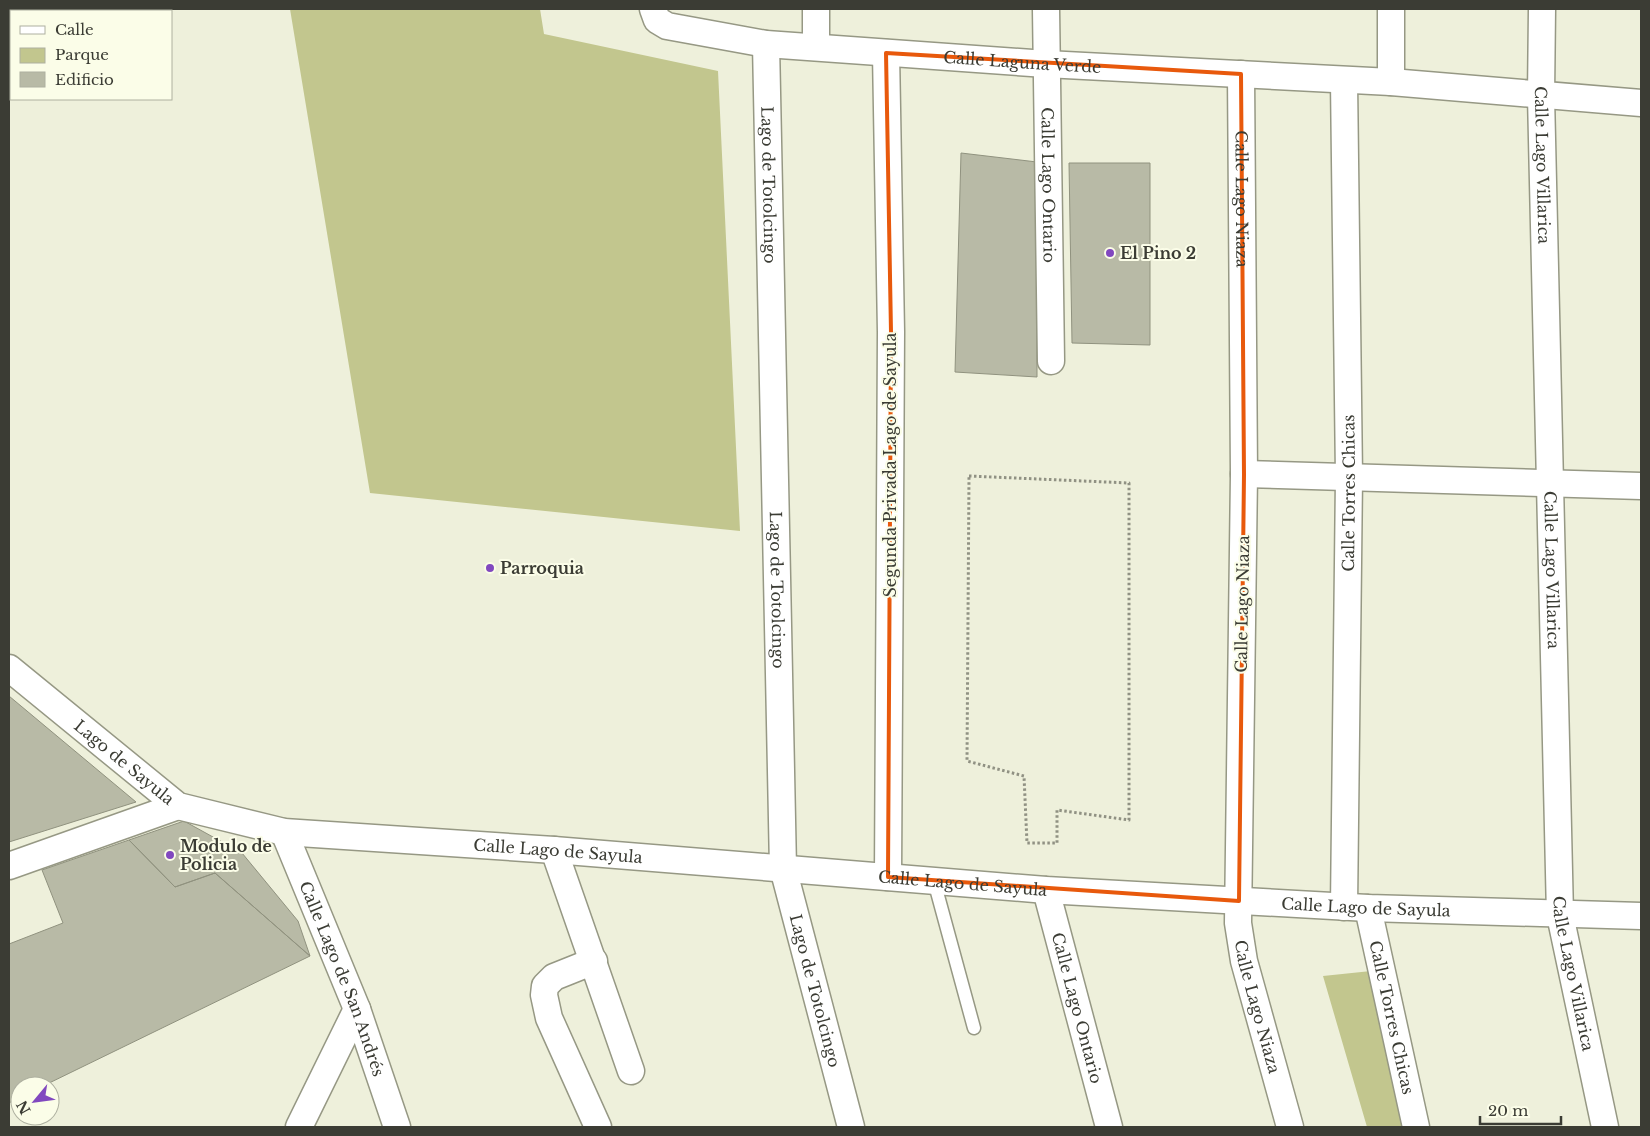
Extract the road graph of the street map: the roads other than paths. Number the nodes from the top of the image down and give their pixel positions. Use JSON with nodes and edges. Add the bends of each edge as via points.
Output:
{"nodes":[{"id":1,"x":816,"y":9,"type":"edge"},
{"id":2,"x":1046,"y":9,"type":"edge"},
{"id":3,"x":1391,"y":9,"type":"edge"},
{"id":4,"x":1542,"y":9,"type":"edge"},
{"id":5,"x":655,"y":14,"type":"edge"},
{"id":6,"x":766,"y":44,"type":"junction"},
{"id":7,"x":816,"y":47,"type":"junction"},
{"id":8,"x":886,"y":53,"type":"junction"},
{"id":9,"x":1046,"y":64,"type":"junction"},
{"id":10,"x":1242,"y":74,"type":"junction"},
{"id":11,"x":1344,"y":81,"type":"junction"},
{"id":12,"x":1391,"y":82,"type":"junction"},
{"id":13,"x":1541,"y":96,"type":"junction"},
{"id":14,"x":1641,"y":103,"type":"edge"},
{"id":15,"x":1051,"y":361,"type":"dead end"},
{"id":16,"x":1244,"y":474,"type":"junction"},
{"id":17,"x":1350,"y":477,"type":"junction"},
{"id":18,"x":1549,"y":483,"type":"junction"},
{"id":19,"x":1641,"y":486,"type":"edge"},
{"id":20,"x":9,"y":668,"type":"edge"},
{"id":21,"x":178,"y":806,"type":"junction"},
{"id":22,"x":284,"y":832,"type":"junction"},
{"id":23,"x":554,"y":850,"type":"junction"},
{"id":24,"x":9,"y":866,"type":"edge"},
{"id":25,"x":783,"y":868,"type":"junction"},
{"id":26,"x":888,"y":877,"type":"junction"},
{"id":27,"x":934,"y":881,"type":"junction"},
{"id":28,"x":1046,"y":890,"type":"junction"},
{"id":29,"x":1239,"y":901,"type":"junction"},
{"id":30,"x":1356,"y":907,"type":"junction"},
{"id":31,"x":1560,"y":915,"type":"junction"},
{"id":32,"x":1641,"y":916,"type":"edge"},
{"id":33,"x":594,"y":961,"type":"junction"},
{"id":34,"x":357,"y":1009,"type":"junction"},
{"id":35,"x":974,"y":1028,"type":"dead end"},
{"id":36,"x":631,"y":1071,"type":"dead end"},
{"id":37,"x":299,"y":1127,"type":"edge"},
{"id":38,"x":397,"y":1127,"type":"edge"},
{"id":39,"x":598,"y":1127,"type":"edge"},
{"id":40,"x":851,"y":1127,"type":"edge"},
{"id":41,"x":1109,"y":1127,"type":"edge"},
{"id":42,"x":1290,"y":1127,"type":"edge"},
{"id":43,"x":1416,"y":1127,"type":"edge"},
{"id":44,"x":1605,"y":1127,"type":"edge"}],
"edges":[{"from":1,"to":7,"type":"street"},
{"from":2,"to":9,"type":"street","name":"Calle Lago Ontario"},
{"from":3,"to":12,"type":"street"},
{"from":4,"to":13,"type":"street","name":"Calle Lago Villarica"},
{"from":5,"to":6,"type":"street","name":"Calle Laguna Verde","via":[[668,26]]},
{"from":6,"to":7,"type":"street","name":"Calle Laguna Verde"},
{"from":6,"to":25,"type":"street","name":"Lago de Totolcingo"},
{"from":7,"to":8,"type":"street","name":"Calle Laguna Verde"},
{"from":8,"to":9,"type":"street","name":"Calle Laguna Verde"},
{"from":8,"to":26,"type":"street","name":"Segunda Privada Lago de Sayula","via":[[891,332]]},
{"from":9,"to":10,"type":"street","name":"Calle Laguna Verde"},
{"from":9,"to":15,"type":"street","name":"Calle Lago Ontario"},
{"from":10,"to":11,"type":"street","name":"Calle Laguna Verde"},
{"from":10,"to":16,"type":"street","name":"Calle Lago Niaza"},
{"from":11,"to":12,"type":"street","name":"Calle Laguna Verde"},
{"from":11,"to":17,"type":"street","name":"Calle Torres Chicas"},
{"from":12,"to":13,"type":"street","name":"Calle Laguna Verde"},
{"from":13,"to":14,"type":"street","name":"Calle Laguna Verde"},
{"from":13,"to":18,"type":"street","name":"Calle Lago Villarica"},
{"from":16,"to":17,"type":"street"},
{"from":16,"to":29,"type":"street","name":"Calle Lago Niaza"},
{"from":17,"to":18,"type":"street"},
{"from":17,"to":30,"type":"street","name":"Calle Torres Chicas"},
{"from":18,"to":19,"type":"street"},
{"from":18,"to":31,"type":"street","name":"Calle Lago Villarica"},
{"from":20,"to":21,"type":"street","name":"Lago de Sayula"},
{"from":21,"to":22,"type":"street","name":"Lago de Sayula"},
{"from":21,"to":24,"type":"street"},
{"from":22,"to":23,"type":"street","name":"Calle Lago de Sayula"},
{"from":22,"to":34,"type":"street","name":"Calle Lago de San Andrés"},
{"from":23,"to":25,"type":"street","name":"Calle Lago de Sayula"},
{"from":23,"to":33,"type":"street"},
{"from":25,"to":26,"type":"street","name":"Calle Lago de Sayula"},
{"from":25,"to":40,"type":"street","name":"Lago de Totolcingo"},
{"from":26,"to":27,"type":"street","name":"Calle Lago de Sayula"},
{"from":27,"to":28,"type":"street","name":"Calle Lago de Sayula"},
{"from":27,"to":35,"type":"lane"},
{"from":28,"to":29,"type":"street","name":"Calle Lago de Sayula"},
{"from":28,"to":41,"type":"street","name":"Calle Lago Ontario"},
{"from":29,"to":30,"type":"street","name":"Calle Lago de Sayula"},
{"from":29,"to":42,"type":"street","name":"Calle Lago Niaza","via":[[1238,923],[1244,961]]},
{"from":30,"to":31,"type":"street","name":"Calle Lago de Sayula"},
{"from":30,"to":43,"type":"street","name":"Calle Torres Chicas"},
{"from":31,"to":32,"type":"street","name":"Calle Lago de Sayula"},
{"from":31,"to":44,"type":"street","name":"Calle Lago Villarica"},
{"from":33,"to":36,"type":"street"},
{"from":33,"to":39,"type":"street","via":[[554,977],[545,986],[544,995],[549,1018]]},
{"from":34,"to":37,"type":"street"},
{"from":34,"to":38,"type":"street","name":"Calle Lago de San Andrés"}]}
